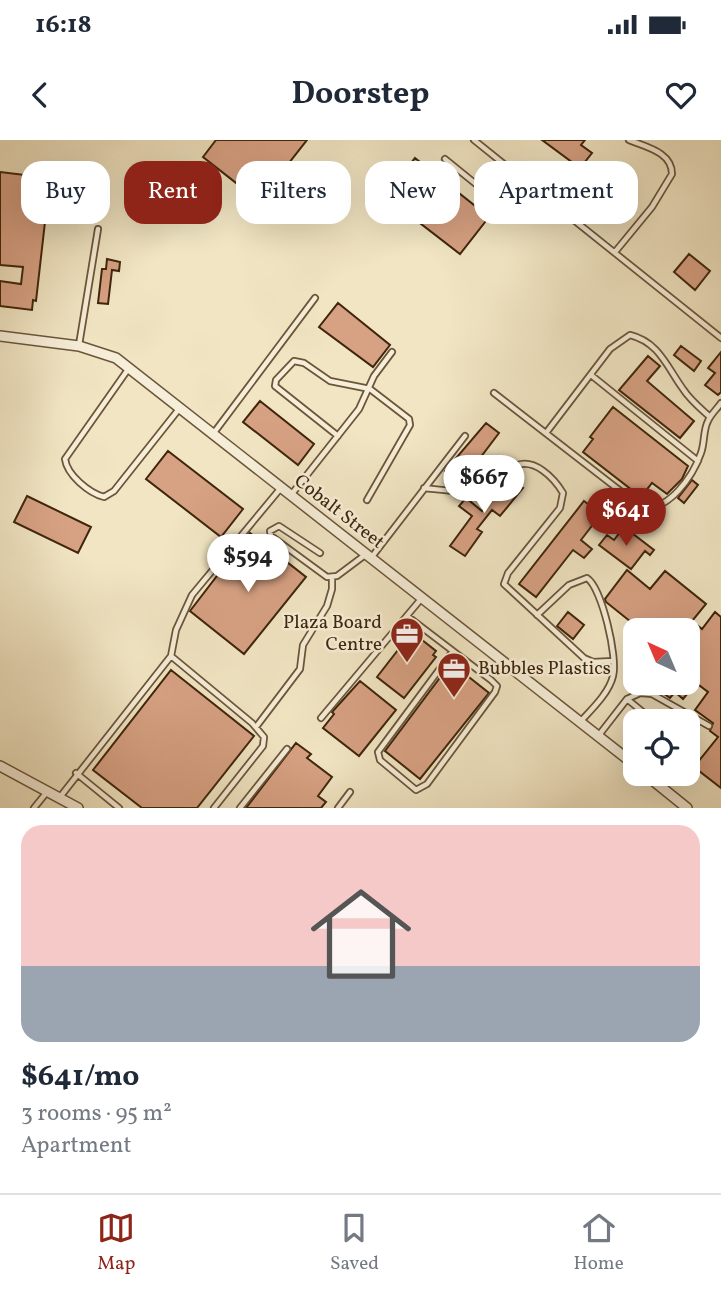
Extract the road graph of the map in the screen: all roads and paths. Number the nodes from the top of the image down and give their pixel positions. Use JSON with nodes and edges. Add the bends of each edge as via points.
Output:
{"nodes":[{"id":1,"x":474,"y":140,"type":"edge"},
{"id":2,"x":629,"y":140,"type":"edge"},
{"id":3,"x":445,"y":159,"type":"dead end"},
{"id":4,"x":500,"y":161,"type":"edge"},
{"id":5,"x":474,"y":183,"type":"edge"},
{"id":6,"x":579,"y":224,"type":"edge"},
{"id":7,"x":99,"y":229,"type":"dead end"},
{"id":8,"x":615,"y":252,"type":"junction"},
{"id":9,"x":314,"y":298,"type":"dead end"},
{"id":10,"x":0,"y":337,"type":"edge"},
{"id":11,"x":721,"y":338,"type":"edge"},
{"id":12,"x":79,"y":346,"type":"junction"},
{"id":13,"x":392,"y":352,"type":"dead end"},
{"id":14,"x":129,"y":368,"type":"junction"},
{"id":15,"x":591,"y":375,"type":"junction"},
{"id":16,"x":370,"y":388,"type":"junction"},
{"id":17,"x":494,"y":393,"type":"dead end"},
{"id":18,"x":721,"y":403,"type":"edge"},
{"id":19,"x":180,"y":409,"type":"junction"},
{"id":20,"x":710,"y":417,"type":"junction"},
{"id":21,"x":546,"y":433,"type":"junction"},
{"id":22,"x":213,"y":435,"type":"junction"},
{"id":23,"x":338,"y":436,"type":"junction"},
{"id":24,"x":465,"y":436,"type":"dead end"},
{"id":25,"x":698,"y":461,"type":"junction"},
{"id":26,"x":281,"y":488,"type":"junction"},
{"id":27,"x":424,"y":488,"type":"junction"},
{"id":28,"x":291,"y":496,"type":"junction"},
{"id":29,"x":367,"y":500,"type":"dead end"},
{"id":30,"x":320,"y":553,"type":"dead end"},
{"id":31,"x":368,"y":557,"type":"junction"},
{"id":32,"x":332,"y":577,"type":"junction"},
{"id":33,"x":421,"y":598,"type":"junction"},
{"id":34,"x":537,"y":615,"type":"junction"},
{"id":35,"x":407,"y":616,"type":"junction"},
{"id":36,"x":453,"y":651,"type":"junction"},
{"id":37,"x":171,"y":656,"type":"junction"},
{"id":38,"x":613,"y":661,"type":"junction"},
{"id":39,"x":627,"y":699,"type":"junction"},
{"id":40,"x":639,"y":709,"type":"edge"},
{"id":41,"x":321,"y":718,"type":"dead end"},
{"id":42,"x":581,"y":722,"type":"junction"},
{"id":43,"x":709,"y":726,"type":"dead end"},
{"id":44,"x":256,"y":727,"type":"junction"},
{"id":45,"x":598,"y":736,"type":"junction"},
{"id":46,"x":287,"y":749,"type":"dead end"},
{"id":47,"x":623,"y":756,"type":"edge"},
{"id":48,"x":0,"y":766,"type":"edge"},
{"id":49,"x":76,"y":774,"type":"junction"},
{"id":50,"x":660,"y":786,"type":"edge"},
{"id":51,"x":47,"y":792,"type":"junction"},
{"id":52,"x":351,"y":792,"type":"dead end"},
{"id":53,"x":60,"y":798,"type":"junction"},
{"id":54,"x":34,"y":808,"type":"edge"},
{"id":55,"x":78,"y":808,"type":"edge"},
{"id":56,"x":119,"y":808,"type":"edge"},
{"id":57,"x":214,"y":808,"type":"edge"},
{"id":58,"x":240,"y":808,"type":"edge"},
{"id":59,"x":338,"y":808,"type":"edge"},
{"id":60,"x":687,"y":808,"type":"edge"}],
"edges":[{"from":1,"to":4,"type":"lane"},
{"from":2,"to":8,"type":"lane","via":[[670,161],[672,174]]},
{"from":3,"to":5,"type":"lane"},
{"from":6,"to":8,"type":"lane"},
{"from":7,"to":12,"type":"lane"},
{"from":8,"to":11,"type":"lane"},
{"from":9,"to":22,"type":"lane"},
{"from":10,"to":12,"type":"street","name":"Cobalt Street"},
{"from":12,"to":14,"type":"street","name":"Cobalt Street","via":[[104,352]]},
{"from":13,"to":16,"type":"lane"},
{"from":14,"to":19,"type":"street","name":"Cobalt Street"},
{"from":14,"to":19,"type":"lane","via":[[65,459],[69,472],[91,491],[104,497],[114,491]]},
{"from":15,"to":20,"type":"lane","via":[[617,342],[630,335],[640,338],[661,354],[683,390]]},
{"from":15,"to":21,"type":"lane"},
{"from":15,"to":25,"type":"lane"},
{"from":16,"to":23,"type":"lane"},
{"from":16,"to":23,"type":"lane","via":[[330,381],[296,360],[276,380],[282,394]]},
{"from":16,"to":29,"type":"lane","via":[[403,412],[410,425]]},
{"from":17,"to":21,"type":"lane"},
{"from":18,"to":20,"type":"lane"},
{"from":19,"to":22,"type":"street","name":"Cobalt Street"},
{"from":20,"to":25,"type":"lane"},
{"from":21,"to":25,"type":"lane","via":[[641,507],[650,509],[667,502]]},
{"from":22,"to":26,"type":"street","name":"Cobalt Street"},
{"from":23,"to":28,"type":"lane"},
{"from":24,"to":27,"type":"lane"},
{"from":26,"to":28,"type":"street","name":"Cobalt Street"},
{"from":26,"to":37,"type":"lane","via":[[192,595],[176,630]]},
{"from":27,"to":31,"type":"lane"},
{"from":27,"to":34,"type":"lane","via":[[463,492],[488,487],[522,464],[537,467],[558,485],[563,493],[560,508],[504,584]]},
{"from":28,"to":31,"type":"street","name":"Cobalt Street"},
{"from":30,"to":32,"type":"lane","via":[[279,526],[270,531],[321,575]]},
{"from":31,"to":32,"type":"lane"},
{"from":31,"to":33,"type":"street","name":"Cobalt Street"},
{"from":32,"to":44,"type":"lane","via":[[327,606],[303,645],[300,669]]},
{"from":33,"to":35,"type":"lane"},
{"from":33,"to":42,"type":"street","name":"Cobalt Street"},
{"from":34,"to":38,"type":"lane","via":[[584,658],[598,663]]},
{"from":34,"to":38,"type":"lane","via":[[569,585],[587,578],[599,594]]},
{"from":35,"to":36,"type":"lane"},
{"from":35,"to":41,"type":"lane"},
{"from":36,"to":36,"type":"lane","via":[[495,684],[496,690],[427,784],[416,790],[380,760],[378,752]]},
{"from":37,"to":44,"type":"lane"},
{"from":37,"to":49,"type":"lane"},
{"from":38,"to":42,"type":"lane","via":[[613,676]]},
{"from":39,"to":40,"type":"lane"},
{"from":39,"to":43,"type":"lane","via":[[639,693],[652,694]]},
{"from":39,"to":45,"type":"lane"},
{"from":42,"to":45,"type":"street","name":"Cobalt Street"},
{"from":44,"to":57,"type":"lane","via":[[264,746]]},
{"from":45,"to":47,"type":"street","name":"Cobalt Street"},
{"from":46,"to":58,"type":"lane"},
{"from":48,"to":51,"type":"street"},
{"from":49,"to":53,"type":"lane"},
{"from":49,"to":56,"type":"lane"},
{"from":50,"to":60,"type":"street"},
{"from":51,"to":53,"type":"street"},
{"from":51,"to":54,"type":"lane"},
{"from":52,"to":59,"type":"lane"},
{"from":53,"to":55,"type":"street"}]}
